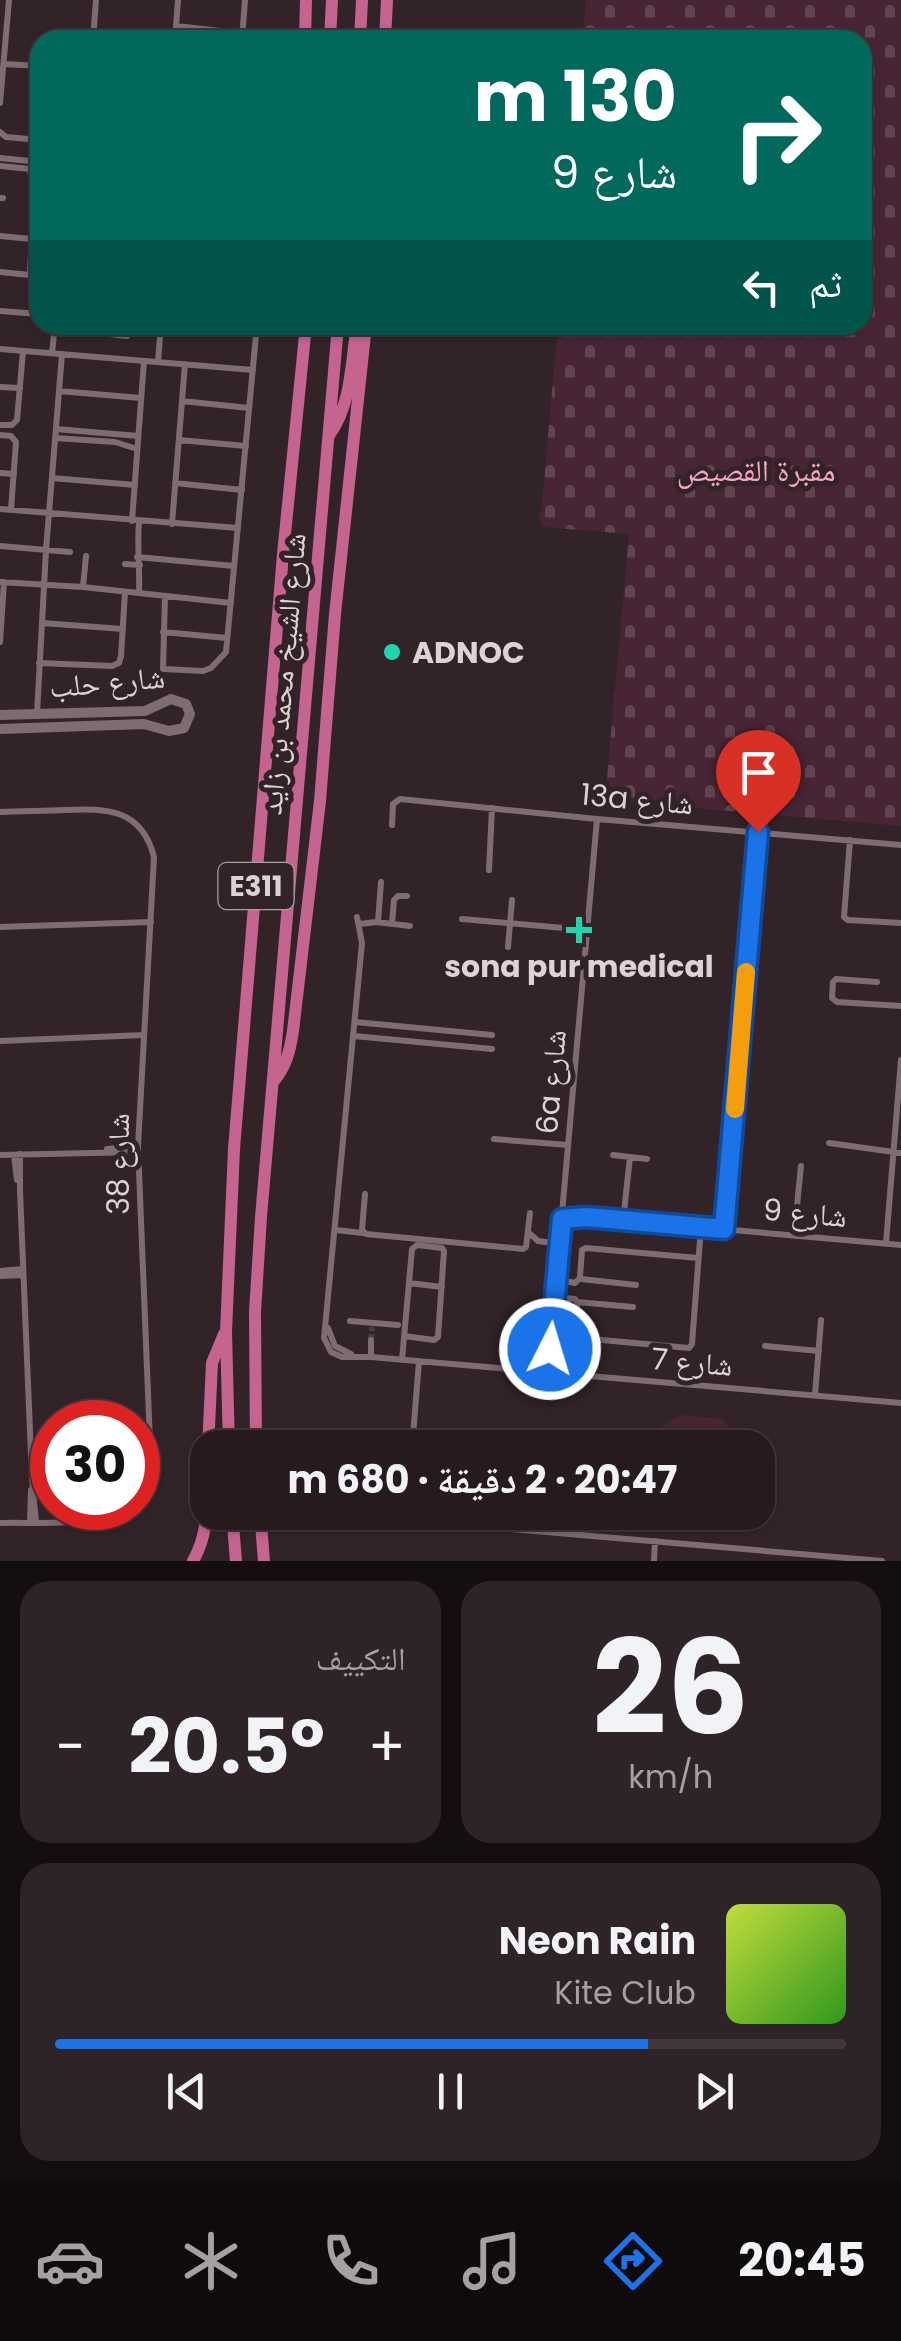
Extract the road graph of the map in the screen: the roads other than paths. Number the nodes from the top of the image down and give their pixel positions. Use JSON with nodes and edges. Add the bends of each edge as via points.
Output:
{"nodes":[{"id":1,"x":10,"y":0,"type":"edge"},
{"id":2,"x":96,"y":0,"type":"edge"},
{"id":3,"x":178,"y":0,"type":"edge"},
{"id":4,"x":245,"y":0,"type":"edge"},
{"id":5,"x":306,"y":0,"type":"edge"},
{"id":6,"x":332,"y":0,"type":"edge"},
{"id":7,"x":362,"y":0,"type":"edge"},
{"id":8,"x":387,"y":0,"type":"edge"},
{"id":9,"x":244,"y":22,"type":"junction"},
{"id":10,"x":176,"y":26,"type":"junction"},
{"id":11,"x":94,"y":30,"type":"edge"},
{"id":12,"x":176,"y":30,"type":"edge"},
{"id":13,"x":225,"y":30,"type":"joint"},
{"id":14,"x":243,"y":30,"type":"edge"},
{"id":15,"x":305,"y":30,"type":"edge"},
{"id":16,"x":330,"y":30,"type":"edge"},
{"id":17,"x":360,"y":30,"type":"edge"},
{"id":18,"x":385,"y":30,"type":"edge"},
{"id":19,"x":4,"y":64,"type":"junction"},
{"id":20,"x":30,"y":65,"type":"edge"},
{"id":21,"x":0,"y":103,"type":"edge"},
{"id":22,"x":0,"y":132,"type":"edge"},
{"id":23,"x":30,"y":139,"type":"edge"},
{"id":24,"x":0,"y":158,"type":"edge"},
{"id":25,"x":30,"y":161,"type":"edge"},
{"id":26,"x":0,"y":166,"type":"edge"},
{"id":27,"x":29,"y":169,"type":"edge"},
{"id":28,"x":0,"y":236,"type":"edge"},
{"id":29,"x":30,"y":239,"type":"edge"},
{"id":30,"x":0,"y":272,"type":"edge"},
{"id":31,"x":30,"y":274,"type":"edge"},
{"id":32,"x":0,"y":311,"type":"edge"},
{"id":33,"x":30,"y":313,"type":"edge"},
{"id":34,"x":53,"y":335,"type":"edge"},
{"id":35,"x":162,"y":335,"type":"edge"},
{"id":36,"x":256,"y":335,"type":"edge"},
{"id":37,"x":303,"y":335,"type":"edge"},
{"id":38,"x":337,"y":335,"type":"edge"},
{"id":39,"x":356,"y":335,"type":"edge"},
{"id":40,"x":365,"y":335,"type":"edge"},
{"id":41,"x":0,"y":349,"type":"edge"},
{"id":42,"x":23,"y":351,"type":"junction"},
{"id":43,"x":52,"y":354,"type":"junction"},
{"id":44,"x":62,"y":354,"type":"junction"},
{"id":45,"x":144,"y":361,"type":"junction"},
{"id":46,"x":158,"y":362,"type":"junction"},
{"id":47,"x":186,"y":364,"type":"junction"},
{"id":48,"x":253,"y":370,"type":"junction"},
{"id":49,"x":0,"y":387,"type":"edge"},
{"id":50,"x":20,"y":388,"type":"junction"},
{"id":51,"x":59,"y":391,"type":"junction"},
{"id":52,"x":141,"y":398,"type":"junction"},
{"id":53,"x":182,"y":400,"type":"junction"},
{"id":54,"x":250,"y":408,"type":"junction"},
{"id":55,"x":0,"y":424,"type":"edge"},
{"id":56,"x":56,"y":433,"type":"junction"},
{"id":57,"x":0,"y":435,"type":"edge"},
{"id":58,"x":138,"y":436,"type":"junction"},
{"id":59,"x":329,"y":436,"type":"junction"},
{"id":60,"x":179,"y":440,"type":"junction"},
{"id":61,"x":246,"y":446,"type":"junction"},
{"id":62,"x":137,"y":450,"type":"junction"},
{"id":63,"x":0,"y":473,"type":"edge"},
{"id":64,"x":14,"y":474,"type":"junction"},
{"id":65,"x":52,"y":478,"type":"junction"},
{"id":66,"x":175,"y":482,"type":"junction"},
{"id":67,"x":135,"y":485,"type":"junction"},
{"id":68,"x":242,"y":490,"type":"junction"},
{"id":69,"x":0,"y":509,"type":"edge"},
{"id":70,"x":11,"y":510,"type":"junction"},
{"id":71,"x":49,"y":513,"type":"junction"},
{"id":72,"x":136,"y":522,"type":"junction"},
{"id":73,"x":172,"y":524,"type":"junction"},
{"id":74,"x":238,"y":528,"type":"junction"},
{"id":75,"x":0,"y":546,"type":"edge"},
{"id":76,"x":46,"y":550,"type":"junction"},
{"id":77,"x":70,"y":552,"type":"dead end"},
{"id":78,"x":86,"y":556,"type":"dead end"},
{"id":79,"x":139,"y":561,"type":"junction"},
{"id":80,"x":125,"y":564,"type":"dead end"},
{"id":81,"x":234,"y":566,"type":"junction"},
{"id":82,"x":2,"y":582,"type":"edge"},
{"id":83,"x":44,"y":584,"type":"junction"},
{"id":84,"x":83,"y":587,"type":"junction"},
{"id":85,"x":125,"y":592,"type":"junction"},
{"id":86,"x":139,"y":593,"type":"junction"},
{"id":87,"x":164,"y":596,"type":"junction"},
{"id":88,"x":231,"y":603,"type":"junction"},
{"id":89,"x":1,"y":620,"type":"edge"},
{"id":90,"x":42,"y":623,"type":"junction"},
{"id":91,"x":123,"y":629,"type":"junction"},
{"id":92,"x":163,"y":632,"type":"junction"},
{"id":93,"x":228,"y":638,"type":"junction"},
{"id":94,"x":0,"y":642,"type":"edge"},
{"id":95,"x":40,"y":663,"type":"junction"},
{"id":96,"x":37,"y":714,"type":"junction"},
{"id":97,"x":0,"y":715,"type":"edge"},
{"id":98,"x":0,"y":728,"type":"edge"},
{"id":99,"x":492,"y":808,"type":"junction"},
{"id":100,"x":0,"y":812,"type":"edge"},
{"id":101,"x":597,"y":818,"type":"junction"},
{"id":102,"x":392,"y":825,"type":"dead end"},
{"id":103,"x":758,"y":832,"type":"junction"},
{"id":104,"x":850,"y":840,"type":"junction"},
{"id":105,"x":901,"y":845,"type":"edge"},
{"id":106,"x":489,"y":870,"type":"dead end"},
{"id":107,"x":381,"y":882,"type":"dead end"},
{"id":108,"x":406,"y":896,"type":"dead end"},
{"id":109,"x":512,"y":900,"type":"dead end"},
{"id":110,"x":380,"y":902,"type":"junction"},
{"id":111,"x":394,"y":903,"type":"junction"},
{"id":112,"x":462,"y":919,"type":"dead end"},
{"id":113,"x":151,"y":922,"type":"junction"},
{"id":114,"x":378,"y":922,"type":"junction"},
{"id":115,"x":510,"y":923,"type":"junction"},
{"id":116,"x":901,"y":923,"type":"edge"},
{"id":117,"x":392,"y":924,"type":"junction"},
{"id":118,"x":410,"y":926,"type":"dead end"},
{"id":119,"x":0,"y":927,"type":"edge"},
{"id":120,"x":586,"y":930,"type":"junction"},
{"id":121,"x":508,"y":946,"type":"dead end"},
{"id":122,"x":876,"y":982,"type":"dead end"},
{"id":123,"x":901,"y":1006,"type":"edge"},
{"id":124,"x":355,"y":1022,"type":"junction"},
{"id":125,"x":144,"y":1035,"type":"junction"},
{"id":126,"x":492,"y":1035,"type":"dead end"},
{"id":127,"x":354,"y":1036,"type":"junction"},
{"id":128,"x":0,"y":1041,"type":"edge"},
{"id":129,"x":492,"y":1048,"type":"dead end"},
{"id":130,"x":901,"y":1060,"type":"edge"},
{"id":131,"x":271,"y":1084,"type":"junction"},
{"id":132,"x":898,"y":1121,"type":"edge"},
{"id":133,"x":494,"y":1139,"type":"dead end"},
{"id":134,"x":829,"y":1143,"type":"dead end"},
{"id":135,"x":568,"y":1145,"type":"junction"},
{"id":136,"x":138,"y":1149,"type":"junction"},
{"id":137,"x":897,"y":1152,"type":"edge"},
{"id":138,"x":17,"y":1154,"type":"junction"},
{"id":139,"x":0,"y":1155,"type":"edge"},
{"id":140,"x":614,"y":1156,"type":"dead end"},
{"id":141,"x":630,"y":1157,"type":"junction"},
{"id":142,"x":647,"y":1159,"type":"dead end"},
{"id":143,"x":801,"y":1166,"type":"dead end"},
{"id":144,"x":365,"y":1194,"type":"dead end"},
{"id":145,"x":530,"y":1213,"type":"dead end"},
{"id":146,"x":562,"y":1215,"type":"junction"},
{"id":147,"x":624,"y":1220,"type":"junction"},
{"id":148,"x":701,"y":1227,"type":"junction"},
{"id":149,"x":724,"y":1229,"type":"junction"},
{"id":150,"x":336,"y":1230,"type":"junction"},
{"id":151,"x":528,"y":1232,"type":"junction"},
{"id":152,"x":363,"y":1233,"type":"junction"},
{"id":153,"x":794,"y":1235,"type":"junction"},
{"id":154,"x":886,"y":1243,"type":"junction"},
{"id":155,"x":560,"y":1244,"type":"junction"},
{"id":156,"x":901,"y":1244,"type":"edge"},
{"id":157,"x":698,"y":1258,"type":"junction"},
{"id":158,"x":23,"y":1272,"type":"junction"},
{"id":159,"x":0,"y":1274,"type":"edge"},
{"id":160,"x":580,"y":1278,"type":"junction"},
{"id":161,"x":556,"y":1280,"type":"junction"},
{"id":162,"x":409,"y":1283,"type":"junction"},
{"id":163,"x":636,"y":1285,"type":"dead end"},
{"id":164,"x":442,"y":1287,"type":"junction"},
{"id":165,"x":555,"y":1297,"type":"junction"},
{"id":166,"x":577,"y":1302,"type":"junction"},
{"id":167,"x":633,"y":1307,"type":"dead end"},
{"id":168,"x":821,"y":1320,"type":"dead end"},
{"id":169,"x":350,"y":1321,"type":"dead end"},
{"id":170,"x":398,"y":1325,"type":"dead end"},
{"id":171,"x":516,"y":1326,"type":"dead end"},
{"id":172,"x":552,"y":1328,"type":"junction"},
{"id":173,"x":226,"y":1332,"type":"junction"},
{"id":174,"x":404,"y":1336,"type":"junction"},
{"id":175,"x":371,"y":1340,"type":"tunnel mouth"},
{"id":176,"x":765,"y":1346,"type":"dead end"},
{"id":177,"x":819,"y":1351,"type":"junction"},
{"id":178,"x":371,"y":1357,"type":"junction"},
{"id":179,"x":402,"y":1360,"type":"junction"},
{"id":180,"x":419,"y":1361,"type":"junction"},
{"id":181,"x":548,"y":1372,"type":"junction"},
{"id":182,"x":815,"y":1396,"type":"junction"},
{"id":183,"x":148,"y":1400,"type":"edge"},
{"id":184,"x":901,"y":1403,"type":"edge"},
{"id":185,"x":209,"y":1430,"type":"edge"},
{"id":186,"x":229,"y":1430,"type":"edge"},
{"id":187,"x":256,"y":1430,"type":"edge"},
{"id":188,"x":413,"y":1430,"type":"edge"},
{"id":189,"x":30,"y":1433,"type":"edge"},
{"id":190,"x":30,"y":1522,"type":"edge"},
{"id":191,"x":0,"y":1524,"type":"edge"},
{"id":192,"x":205,"y":1530,"type":"edge"},
{"id":193,"x":233,"y":1530,"type":"edge"},
{"id":194,"x":261,"y":1530,"type":"edge"},
{"id":195,"x":524,"y":1530,"type":"edge"},
{"id":196,"x":655,"y":1541,"type":"junction"},
{"id":197,"x":193,"y":1561,"type":"edge"},
{"id":198,"x":236,"y":1561,"type":"edge"},
{"id":199,"x":264,"y":1561,"type":"edge"},
{"id":200,"x":654,"y":1561,"type":"edge"},
{"id":201,"x":882,"y":1561,"type":"edge"}],
"edges":[{"from":1,"to":19,"type":"street"},
{"from":2,"to":11,"type":"street"},
{"from":3,"to":10,"type":"street"},
{"from":4,"to":9,"type":"street"},
{"from":5,"to":15,"type":"highway"},
{"from":6,"to":16,"type":"highway"},
{"from":7,"to":17,"type":"highway"},
{"from":8,"to":18,"type":"highway"},
{"from":9,"to":13,"type":"street"},
{"from":9,"to":14,"type":"street"},
{"from":10,"to":12,"type":"street"},
{"from":10,"to":13,"type":"street"},
{"from":19,"to":20,"type":"street"},
{"from":19,"to":21,"type":"street"},
{"from":22,"to":23,"type":"street"},
{"from":24,"to":25,"type":"street"},
{"from":26,"to":27,"type":"street"},
{"from":28,"to":29,"type":"street"},
{"from":30,"to":31,"type":"street"},
{"from":32,"to":33,"type":"street"},
{"from":34,"to":43,"type":"street"},
{"from":35,"to":46,"type":"street"},
{"from":36,"to":48,"type":"street"},
{"from":37,"to":173,"type":"highway","name":"شارع الشيخ محمد بن زايد","number":"E311","via":[[234,1149]]},
{"from":38,"to":59,"type":"highway","name":"شارع الشيخ محمد بن زايد","number":"E311"},
{"from":39,"to":59,"type":"highway","via":[[346,401]]},
{"from":40,"to":131,"type":"highway","via":[[293,1031],[285,1066]]},
{"from":41,"to":42,"type":"street"},
{"from":42,"to":43,"type":"street"},
{"from":42,"to":50,"type":"street"},
{"from":43,"to":44,"type":"street"},
{"from":44,"to":45,"type":"street"},
{"from":44,"to":51,"type":"street"},
{"from":45,"to":46,"type":"street"},
{"from":45,"to":52,"type":"street"},
{"from":46,"to":47,"type":"street"},
{"from":47,"to":48,"type":"street"},
{"from":47,"to":53,"type":"street"},
{"from":48,"to":54,"type":"street"},
{"from":49,"to":50,"type":"street"},
{"from":50,"to":55,"type":"street","via":[[17,420]]},
{"from":51,"to":52,"type":"street"},
{"from":51,"to":56,"type":"street"},
{"from":52,"to":58,"type":"street"},
{"from":53,"to":54,"type":"street"},
{"from":53,"to":60,"type":"street"},
{"from":54,"to":61,"type":"street"},
{"from":56,"to":58,"type":"street"},
{"from":56,"to":62,"type":"street"},
{"from":56,"to":65,"type":"street"},
{"from":57,"to":64,"type":"street","via":[[16,442]]},
{"from":58,"to":62,"type":"street"},
{"from":59,"to":131,"type":"highway","name":"شارع الشيخ محمد بن زايد","number":"E311"},
{"from":60,"to":61,"type":"street"},
{"from":60,"to":66,"type":"street"},
{"from":61,"to":68,"type":"street"},
{"from":62,"to":67,"type":"street"},
{"from":63,"to":64,"type":"street"},
{"from":64,"to":70,"type":"street"},
{"from":65,"to":67,"type":"street"},
{"from":65,"to":71,"type":"street"},
{"from":66,"to":68,"type":"street"},
{"from":66,"to":73,"type":"street"},
{"from":67,"to":72,"type":"street"},
{"from":68,"to":74,"type":"street"},
{"from":69,"to":70,"type":"street"},
{"from":70,"to":71,"type":"street"},
{"from":71,"to":72,"type":"street"},
{"from":71,"to":76,"type":"street"},
{"from":72,"to":73,"type":"street"},
{"from":72,"to":79,"type":"street"},
{"from":73,"to":74,"type":"street"},
{"from":74,"to":81,"type":"street"},
{"from":75,"to":76,"type":"street"},
{"from":76,"to":77,"type":"street"},
{"from":76,"to":83,"type":"street"},
{"from":78,"to":84,"type":"street"},
{"from":79,"to":80,"type":"street"},
{"from":79,"to":81,"type":"street"},
{"from":79,"to":86,"type":"street"},
{"from":81,"to":88,"type":"street"},
{"from":82,"to":83,"type":"street"},
{"from":82,"to":89,"type":"street"},
{"from":83,"to":84,"type":"street"},
{"from":83,"to":90,"type":"street"},
{"from":84,"to":85,"type":"street"},
{"from":85,"to":86,"type":"street"},
{"from":85,"to":91,"type":"street"},
{"from":86,"to":87,"type":"street"},
{"from":87,"to":88,"type":"street"},
{"from":87,"to":92,"type":"street"},
{"from":88,"to":93,"type":"street"},
{"from":89,"to":94,"type":"street"},
{"from":90,"to":91,"type":"street"},
{"from":90,"to":95,"type":"street"},
{"from":91,"to":95,"type":"street","via":[[116,666]]},
{"from":92,"to":93,"type":"street"},
{"from":92,"to":93,"type":"street","via":[[161,666],[167,670],[210,669],[226,654]]},
{"from":95,"to":96,"type":"street"},
{"from":96,"to":97,"type":"street","name":"شارع حلب"},
{"from":96,"to":98,"type":"street","name":"شارع حلب","via":[[145,710],[172,699],[190,714],[174,732],[144,724]]},
{"from":99,"to":101,"type":"street","name":"13a شارع"},
{"from":99,"to":102,"type":"street","name":"13a شارع","via":[[398,799]]},
{"from":99,"to":106,"type":"street"},
{"from":100,"to":113,"type":"street","name":"شارع 38","via":[[101,809],[124,815],[142,830],[154,857]]},
{"from":101,"to":103,"type":"street","name":"13a شارع"},
{"from":101,"to":120,"type":"street","name":"6a شارع"},
{"from":103,"to":104,"type":"street","name":"13a شارع"},
{"from":103,"to":149,"type":"street"},
{"from":104,"to":105,"type":"street","name":"13a شارع"},
{"from":104,"to":116,"type":"street","via":[[844,917]]},
{"from":107,"to":110,"type":"street"},
{"from":108,"to":111,"type":"street"},
{"from":109,"to":115,"type":"street"},
{"from":110,"to":111,"type":"street"},
{"from":110,"to":114,"type":"street"},
{"from":111,"to":117,"type":"street"},
{"from":112,"to":115,"type":"street"},
{"from":113,"to":119,"type":"street"},
{"from":113,"to":125,"type":"street","name":"شارع 38"},
{"from":114,"to":117,"type":"street"},
{"from":114,"to":124,"type":"street","via":[[359,921]]},
{"from":115,"to":120,"type":"street"},
{"from":115,"to":121,"type":"street"},
{"from":117,"to":118,"type":"street"},
{"from":120,"to":135,"type":"street","name":"6a شارع"},
{"from":122,"to":123,"type":"street","via":[[836,978],[832,998]]},
{"from":124,"to":126,"type":"street"},
{"from":124,"to":127,"type":"street"},
{"from":125,"to":128,"type":"street"},
{"from":125,"to":136,"type":"street","name":"شارع 38"},
{"from":127,"to":129,"type":"street"},
{"from":127,"to":150,"type":"street"},
{"from":130,"to":132,"type":"street"},
{"from":131,"to":187,"type":"highway","name":"شارع الشيخ محمد بن زايد","number":"E311","via":[[256,1296]]},
{"from":132,"to":137,"type":"street"},
{"from":133,"to":135,"type":"street"},
{"from":134,"to":137,"type":"street"},
{"from":135,"to":146,"type":"street","name":"6a شارع"},
{"from":136,"to":138,"type":"street"},
{"from":136,"to":183,"type":"street","name":"شارع 38"},
{"from":137,"to":154,"type":"street"},
{"from":138,"to":139,"type":"street"},
{"from":138,"to":158,"type":"street"},
{"from":140,"to":141,"type":"street"},
{"from":141,"to":142,"type":"street"},
{"from":141,"to":147,"type":"street"},
{"from":143,"to":153,"type":"street"},
{"from":144,"to":152,"type":"street"},
{"from":145,"to":151,"type":"street"},
{"from":146,"to":147,"type":"street","name":"شارع 9"},
{"from":146,"to":155,"type":"street","name":"6a شارع"},
{"from":147,"to":148,"type":"street","name":"شارع 9"},
{"from":148,"to":149,"type":"street","name":"شارع 9"},
{"from":148,"to":157,"type":"street"},
{"from":149,"to":153,"type":"street","name":"شارع 9"},
{"from":150,"to":152,"type":"street"},
{"from":150,"to":178,"type":"street","name":"شارع 7","via":[[330,1337],[343,1352]]},
{"from":151,"to":152,"type":"street","via":[[523,1249]]},
{"from":151,"to":155,"type":"street"},
{"from":153,"to":154,"type":"street","name":"شارع 9"},
{"from":154,"to":156,"type":"street","name":"شارع 9"},
{"from":155,"to":161,"type":"street","name":"6a شارع"},
{"from":157,"to":160,"type":"street","via":[[586,1248]]},
{"from":157,"to":166,"type":"street","via":[[688,1348],[580,1338]]},
{"from":158,"to":159,"type":"street"},
{"from":158,"to":189,"type":"street"},
{"from":160,"to":161,"type":"street"},
{"from":160,"to":163,"type":"street"},
{"from":161,"to":165,"type":"street","name":"6a شارع"},
{"from":162,"to":164,"type":"street"},
{"from":162,"to":164,"type":"street","via":[[412,1248],[418,1245],[444,1251]]},
{"from":162,"to":174,"type":"street"},
{"from":164,"to":174,"type":"street","via":[[438,1338]]},
{"from":165,"to":166,"type":"street"},
{"from":165,"to":172,"type":"street","name":"6a شارع"},
{"from":166,"to":167,"type":"street"},
{"from":168,"to":177,"type":"street"},
{"from":169,"to":170,"type":"street"},
{"from":171,"to":172,"type":"street"},
{"from":172,"to":181,"type":"street","name":"6a شارع"},
{"from":173,"to":185,"type":"highway","via":[[212,1362]]},
{"from":173,"to":186,"type":"highway","name":"شارع الشيخ محمد بن زايد","number":"E311"},
{"from":174,"to":179,"type":"street"},
{"from":175,"to":178,"type":"street"},
{"from":176,"to":177,"type":"street"},
{"from":177,"to":182,"type":"street"},
{"from":178,"to":179,"type":"street","name":"شارع 7"},
{"from":179,"to":180,"type":"street","name":"شارع 7"},
{"from":180,"to":181,"type":"street","name":"شارع 7"},
{"from":180,"to":188,"type":"street"},
{"from":181,"to":182,"type":"street","name":"شارع 7"},
{"from":182,"to":184,"type":"street","name":"شارع 7"},
{"from":190,"to":191,"type":"street"},
{"from":192,"to":197,"type":"highway"},
{"from":193,"to":198,"type":"highway"},
{"from":194,"to":199,"type":"highway"},
{"from":195,"to":196,"type":"street"},
{"from":196,"to":200,"type":"street"},
{"from":196,"to":201,"type":"street"}]}
